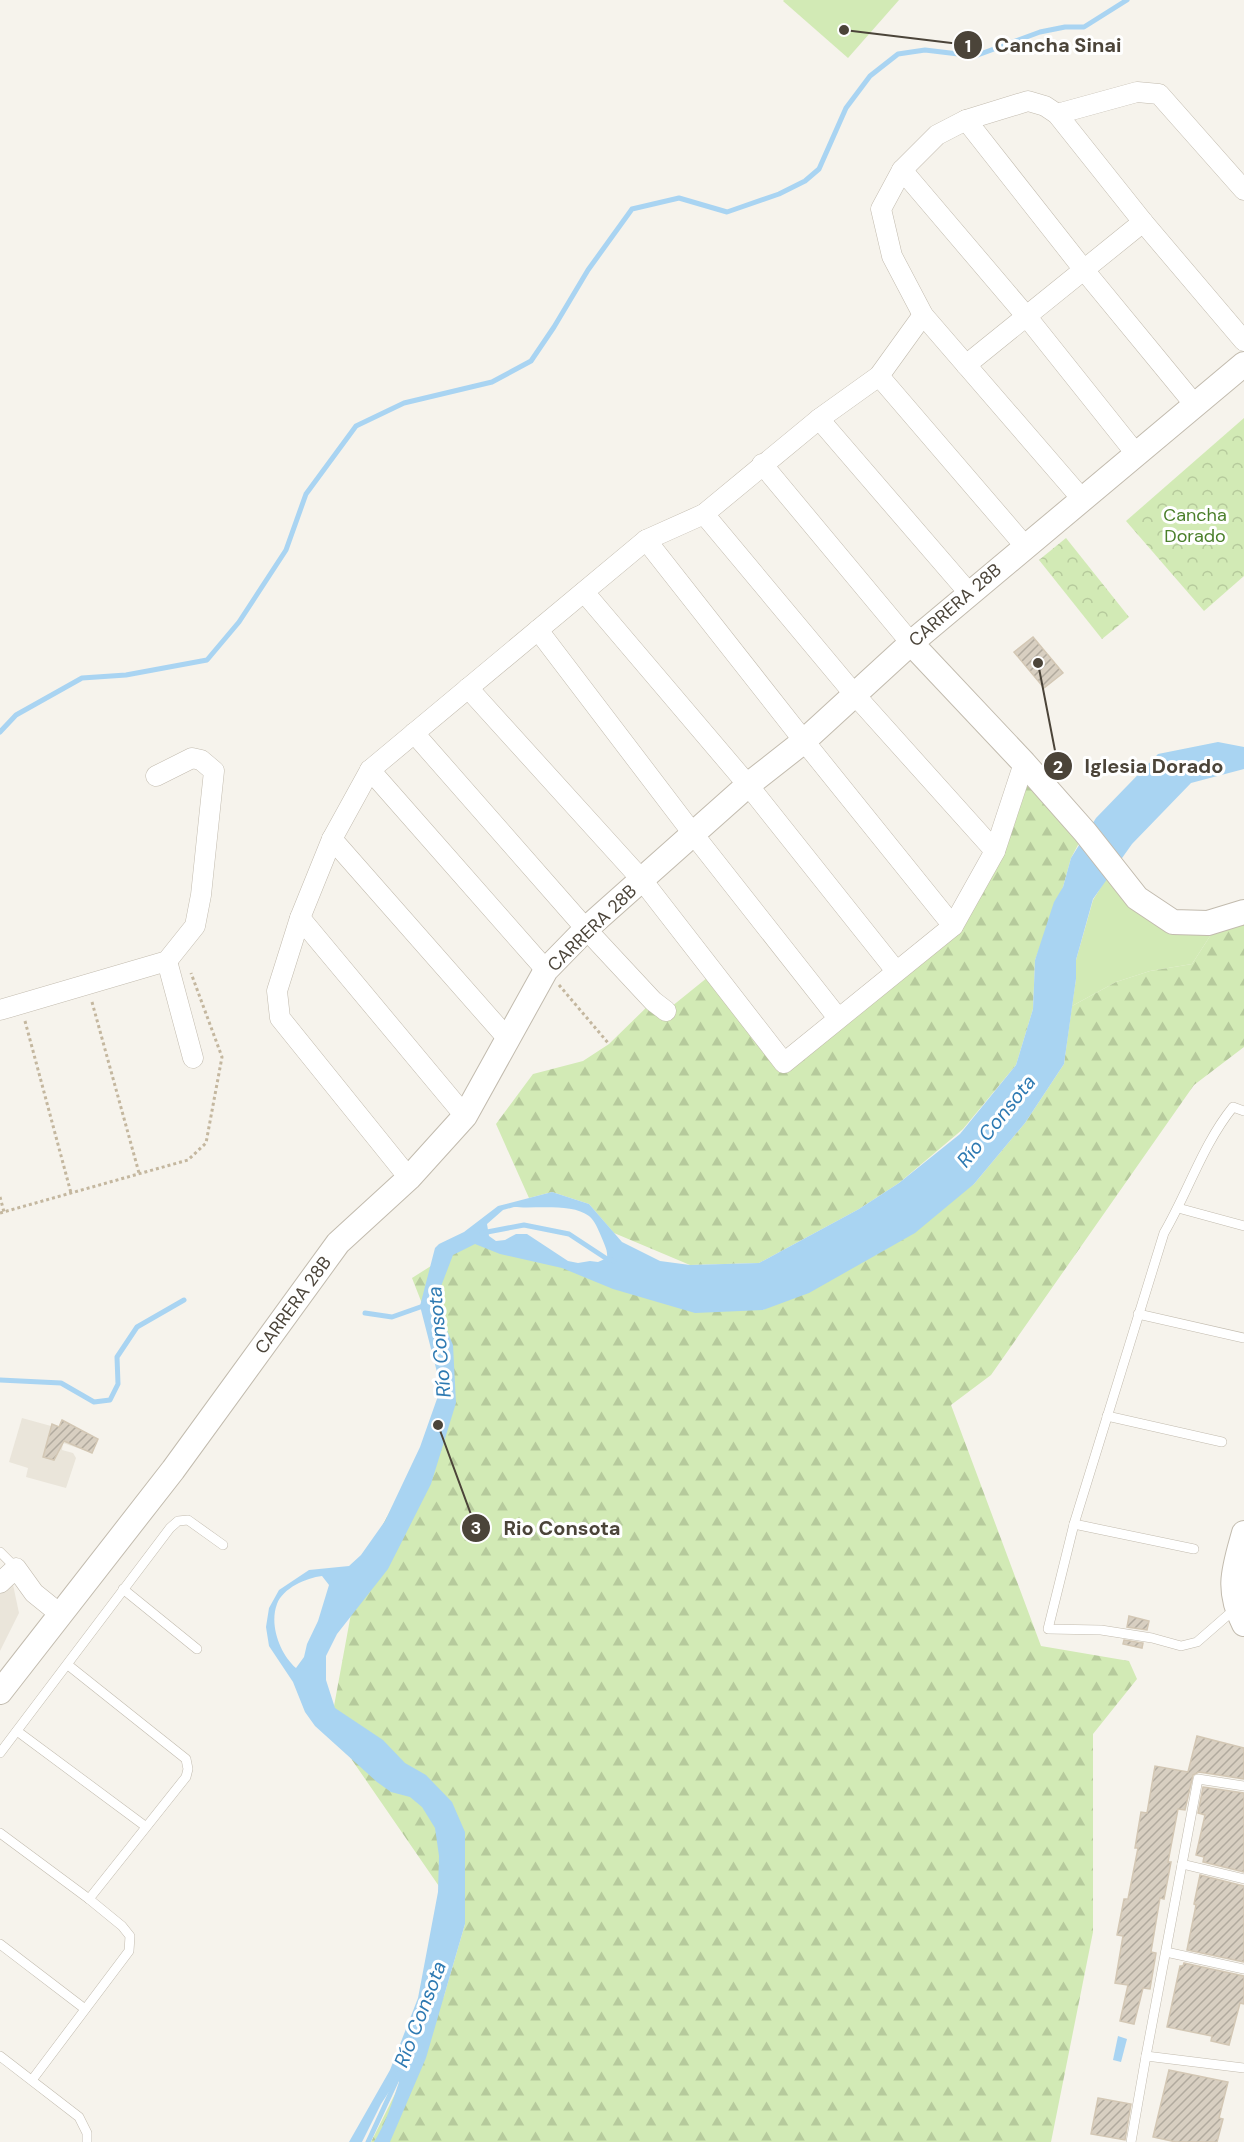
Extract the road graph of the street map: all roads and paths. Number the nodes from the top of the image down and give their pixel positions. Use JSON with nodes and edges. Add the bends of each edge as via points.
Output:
{"nodes":[{"id":1,"x":1057,"y":114,"type":"junction"},
{"id":2,"x":966,"y":120,"type":"junction"},
{"id":3,"x":902,"y":170,"type":"junction"},
{"id":4,"x":1244,"y":190,"type":"edge"},
{"id":5,"x":1143,"y":222,"type":"junction"},
{"id":6,"x":1084,"y":270,"type":"junction"},
{"id":7,"x":923,"y":315,"type":"junction"},
{"id":8,"x":1027,"y":317,"type":"junction"},
{"id":9,"x":1244,"y":341,"type":"edge"},
{"id":10,"x":1244,"y":364,"type":"edge"},
{"id":11,"x":966,"y":365,"type":"junction"},
{"id":12,"x":879,"y":376,"type":"junction"},
{"id":13,"x":1195,"y":405,"type":"junction"},
{"id":14,"x":819,"y":418,"type":"junction"},
{"id":15,"x":1137,"y":455,"type":"junction"},
{"id":16,"x":762,"y":464,"type":"junction"},
{"id":17,"x":1082,"y":499,"type":"junction"},
{"id":18,"x":704,"y":514,"type":"junction"},
{"id":19,"x":646,"y":540,"type":"junction"},
{"id":20,"x":1025,"y":546,"type":"junction"},
{"id":21,"x":584,"y":592,"type":"junction"},
{"id":22,"x":969,"y":593,"type":"junction"},
{"id":23,"x":538,"y":630,"type":"junction"},
{"id":24,"x":911,"y":643,"type":"junction"},
{"id":25,"x":468,"y":688,"type":"junction"},
{"id":26,"x":855,"y":695,"type":"junction"},
{"id":27,"x":414,"y":733,"type":"junction"},
{"id":28,"x":804,"y":741,"type":"junction"},
{"id":29,"x":1024,"y":763,"type":"junction"},
{"id":30,"x":370,"y":770,"type":"junction"},
{"id":31,"x":156,"y":776,"type":"dead end"},
{"id":32,"x":748,"y":785,"type":"junction"},
{"id":33,"x":694,"y":835,"type":"junction"},
{"id":34,"x":332,"y":839,"type":"junction"},
{"id":35,"x":995,"y":852,"type":"junction"},
{"id":36,"x":642,"y":880,"type":"junction"},
{"id":37,"x":1244,"y":912,"type":"edge"},
{"id":38,"x":300,"y":918,"type":"junction"},
{"id":39,"x":953,"y":926,"type":"junction"},
{"id":40,"x":586,"y":929,"type":"junction"},
{"id":41,"x":180,"y":944,"type":"junction"},
{"id":42,"x":167,"y":962,"type":"junction"},
{"id":43,"x":546,"y":970,"type":"junction"},
{"id":44,"x":896,"y":970,"type":"junction"},
{"id":45,"x":87,"y":985,"type":"junction"},
{"id":46,"x":21,"y":1004,"type":"junction"},
{"id":47,"x":0,"y":1010,"type":"edge"},
{"id":48,"x":666,"y":1011,"type":"dead end"},
{"id":49,"x":838,"y":1018,"type":"junction"},
{"id":50,"x":508,"y":1039,"type":"junction"},
{"id":51,"x":609,"y":1044,"type":"dead end"},
{"id":52,"x":193,"y":1058,"type":"dead end"},
{"id":53,"x":1244,"y":1111,"type":"edge"},
{"id":54,"x":465,"y":1116,"type":"junction"},
{"id":55,"x":139,"y":1173,"type":"junction"},
{"id":56,"x":409,"y":1178,"type":"junction"},
{"id":57,"x":71,"y":1193,"type":"junction"},
{"id":58,"x":0,"y":1197,"type":"edge"},
{"id":59,"x":1178,"y":1208,"type":"junction"},
{"id":60,"x":2,"y":1213,"type":"edge"},
{"id":61,"x":1244,"y":1226,"type":"edge"},
{"id":62,"x":1138,"y":1314,"type":"junction"},
{"id":63,"x":1244,"y":1338,"type":"edge"},
{"id":64,"x":1107,"y":1416,"type":"junction"},
{"id":65,"x":1222,"y":1442,"type":"dead end"},
{"id":66,"x":1074,"y":1524,"type":"junction"},
{"id":67,"x":1244,"y":1533,"type":"edge"},
{"id":68,"x":223,"y":1545,"type":"dead end"},
{"id":69,"x":1194,"y":1549,"type":"dead end"},
{"id":70,"x":0,"y":1552,"type":"edge"},
{"id":71,"x":16,"y":1568,"type":"junction"},
{"id":72,"x":0,"y":1583,"type":"edge"},
{"id":73,"x":123,"y":1589,"type":"junction"},
{"id":74,"x":60,"y":1614,"type":"junction"},
{"id":75,"x":1240,"y":1616,"type":"edge"},
{"id":76,"x":196,"y":1649,"type":"dead end"},
{"id":77,"x":68,"y":1665,"type":"junction"},
{"id":78,"x":0,"y":1692,"type":"edge"},
{"id":79,"x":17,"y":1731,"type":"junction"},
{"id":80,"x":0,"y":1753,"type":"edge"},
{"id":81,"x":1244,"y":1786,"type":"edge"},
{"id":82,"x":145,"y":1827,"type":"junction"},
{"id":83,"x":0,"y":1833,"type":"edge"},
{"id":84,"x":1182,"y":1864,"type":"junction"},
{"id":85,"x":1244,"y":1879,"type":"edge"},
{"id":86,"x":89,"y":1899,"type":"junction"},
{"id":87,"x":0,"y":1944,"type":"edge"},
{"id":88,"x":1166,"y":1952,"type":"junction"},
{"id":89,"x":1244,"y":1969,"type":"edge"},
{"id":90,"x":85,"y":2009,"type":"junction"},
{"id":91,"x":0,"y":2056,"type":"edge"},
{"id":92,"x":1146,"y":2056,"type":"junction"},
{"id":93,"x":1244,"y":2068,"type":"edge"},
{"id":94,"x":32,"y":2079,"type":"junction"},
{"id":95,"x":87,"y":2142,"type":"edge"},
{"id":96,"x":1131,"y":2142,"type":"edge"}],
"edges":[{"from":1,"to":2,"type":"street","via":[[1028,102]]},
{"from":1,"to":4,"type":"street","via":[[1137,92],[1160,94]]},
{"from":1,"to":5,"type":"street"},
{"from":2,"to":3,"type":"street","via":[[937,135]]},
{"from":2,"to":6,"type":"street"},
{"from":3,"to":7,"type":"street","via":[[881,209],[892,256]]},
{"from":3,"to":8,"type":"street"},
{"from":5,"to":6,"type":"street"},
{"from":5,"to":9,"type":"street"},
{"from":6,"to":8,"type":"street"},
{"from":6,"to":13,"type":"street"},
{"from":7,"to":11,"type":"street"},
{"from":7,"to":12,"type":"street"},
{"from":8,"to":11,"type":"street"},
{"from":8,"to":15,"type":"street"},
{"from":10,"to":13,"type":"street","name":"CARRERA 28B"},
{"from":11,"to":17,"type":"street"},
{"from":12,"to":14,"type":"street"},
{"from":12,"to":20,"type":"street"},
{"from":13,"to":15,"type":"street","name":"CARRERA 28B"},
{"from":14,"to":16,"type":"street"},
{"from":14,"to":22,"type":"street"},
{"from":15,"to":17,"type":"street","name":"CARRERA 28B"},
{"from":16,"to":18,"type":"street"},
{"from":16,"to":24,"type":"street"},
{"from":17,"to":20,"type":"street","name":"CARRERA 28B"},
{"from":18,"to":19,"type":"street"},
{"from":18,"to":26,"type":"street"},
{"from":19,"to":21,"type":"street"},
{"from":19,"to":28,"type":"street"},
{"from":20,"to":22,"type":"street","name":"CARRERA 28B"},
{"from":21,"to":23,"type":"street"},
{"from":21,"to":32,"type":"street"},
{"from":22,"to":24,"type":"street","name":"CARRERA 28B"},
{"from":23,"to":25,"type":"street"},
{"from":23,"to":33,"type":"street"},
{"from":24,"to":26,"type":"street","name":"CARRERA 28B"},
{"from":24,"to":29,"type":"street"},
{"from":25,"to":27,"type":"street"},
{"from":25,"to":36,"type":"street"},
{"from":26,"to":28,"type":"street","name":"CARRERA 28B"},
{"from":26,"to":35,"type":"street"},
{"from":27,"to":30,"type":"street"},
{"from":27,"to":40,"type":"street"},
{"from":28,"to":32,"type":"street","name":"CARRERA 28B"},
{"from":28,"to":39,"type":"street"},
{"from":29,"to":35,"type":"street"},
{"from":29,"to":37,"type":"street","via":[[1137,898],[1173,922],[1208,923]]},
{"from":30,"to":34,"type":"street"},
{"from":30,"to":43,"type":"street"},
{"from":31,"to":41,"type":"street","via":[[192,758],[214,771],[195,926]]},
{"from":32,"to":33,"type":"street","name":"CARRERA 28B"},
{"from":32,"to":44,"type":"street"},
{"from":33,"to":36,"type":"street","name":"CARRERA 28B"},
{"from":33,"to":49,"type":"street"},
{"from":34,"to":38,"type":"street"},
{"from":34,"to":50,"type":"street"},
{"from":35,"to":39,"type":"street"},
{"from":36,"to":40,"type":"street","name":"CARRERA 28B"},
{"from":36,"to":49,"type":"street","via":[[783,1063]]},
{"from":38,"to":54,"type":"street"},
{"from":38,"to":56,"type":"street","via":[[277,991],[280,1018]]},
{"from":39,"to":44,"type":"street"},
{"from":40,"to":43,"type":"street","name":"CARRERA 28B"},
{"from":40,"to":48,"type":"street"},
{"from":41,"to":42,"type":"street"},
{"from":41,"to":55,"type":"path","via":[[222,1058],[206,1143],[188,1160]]},
{"from":42,"to":45,"type":"street"},
{"from":42,"to":52,"type":"street"},
{"from":43,"to":50,"type":"street","name":"CARRERA 28B"},
{"from":43,"to":51,"type":"path"},
{"from":44,"to":49,"type":"street"},
{"from":45,"to":46,"type":"street"},
{"from":45,"to":55,"type":"path"},
{"from":46,"to":47,"type":"street"},
{"from":46,"to":57,"type":"path"},
{"from":50,"to":54,"type":"street","name":"CARRERA 28B"},
{"from":53,"to":59,"type":"lane","via":[[1233,1107],[1218,1126]]},
{"from":54,"to":56,"type":"street","name":"CARRERA 28B"},
{"from":55,"to":57,"type":"path"},
{"from":56,"to":74,"type":"street","name":"CARRERA 28B","via":[[338,1243],[173,1470]]},
{"from":57,"to":60,"type":"path"},
{"from":58,"to":60,"type":"path"},
{"from":59,"to":61,"type":"lane"},
{"from":59,"to":62,"type":"lane","via":[[1164,1233]]},
{"from":62,"to":63,"type":"lane"},
{"from":62,"to":64,"type":"lane"},
{"from":64,"to":65,"type":"lane"},
{"from":64,"to":66,"type":"lane"},
{"from":66,"to":69,"type":"lane"},
{"from":66,"to":75,"type":"lane","via":[[1048,1629],[1101,1630],[1181,1646],[1197,1642]]},
{"from":67,"to":75,"type":"street","via":[[1232,1577]]},
{"from":68,"to":73,"type":"lane","via":[[188,1520],[178,1521]]},
{"from":70,"to":71,"type":"lane"},
{"from":71,"to":72,"type":"street"},
{"from":71,"to":74,"type":"street","via":[[34,1593]]},
{"from":73,"to":76,"type":"lane"},
{"from":73,"to":77,"type":"lane"},
{"from":74,"to":78,"type":"street","name":"CARRERA 28B"},
{"from":77,"to":79,"type":"lane"},
{"from":77,"to":82,"type":"lane","via":[[186,1759],[186,1777]]},
{"from":79,"to":80,"type":"lane"},
{"from":79,"to":82,"type":"lane"},
{"from":81,"to":84,"type":"lane","via":[[1198,1779]]},
{"from":82,"to":86,"type":"lane"},
{"from":83,"to":86,"type":"lane"},
{"from":84,"to":85,"type":"lane"},
{"from":84,"to":88,"type":"lane"},
{"from":86,"to":90,"type":"lane","via":[[130,1936],[129,1951]]},
{"from":87,"to":90,"type":"lane"},
{"from":88,"to":89,"type":"lane"},
{"from":88,"to":92,"type":"lane"},
{"from":90,"to":94,"type":"lane"},
{"from":91,"to":94,"type":"lane"},
{"from":92,"to":93,"type":"lane"},
{"from":92,"to":96,"type":"lane"},
{"from":94,"to":95,"type":"lane","via":[[79,2117]]}]}
